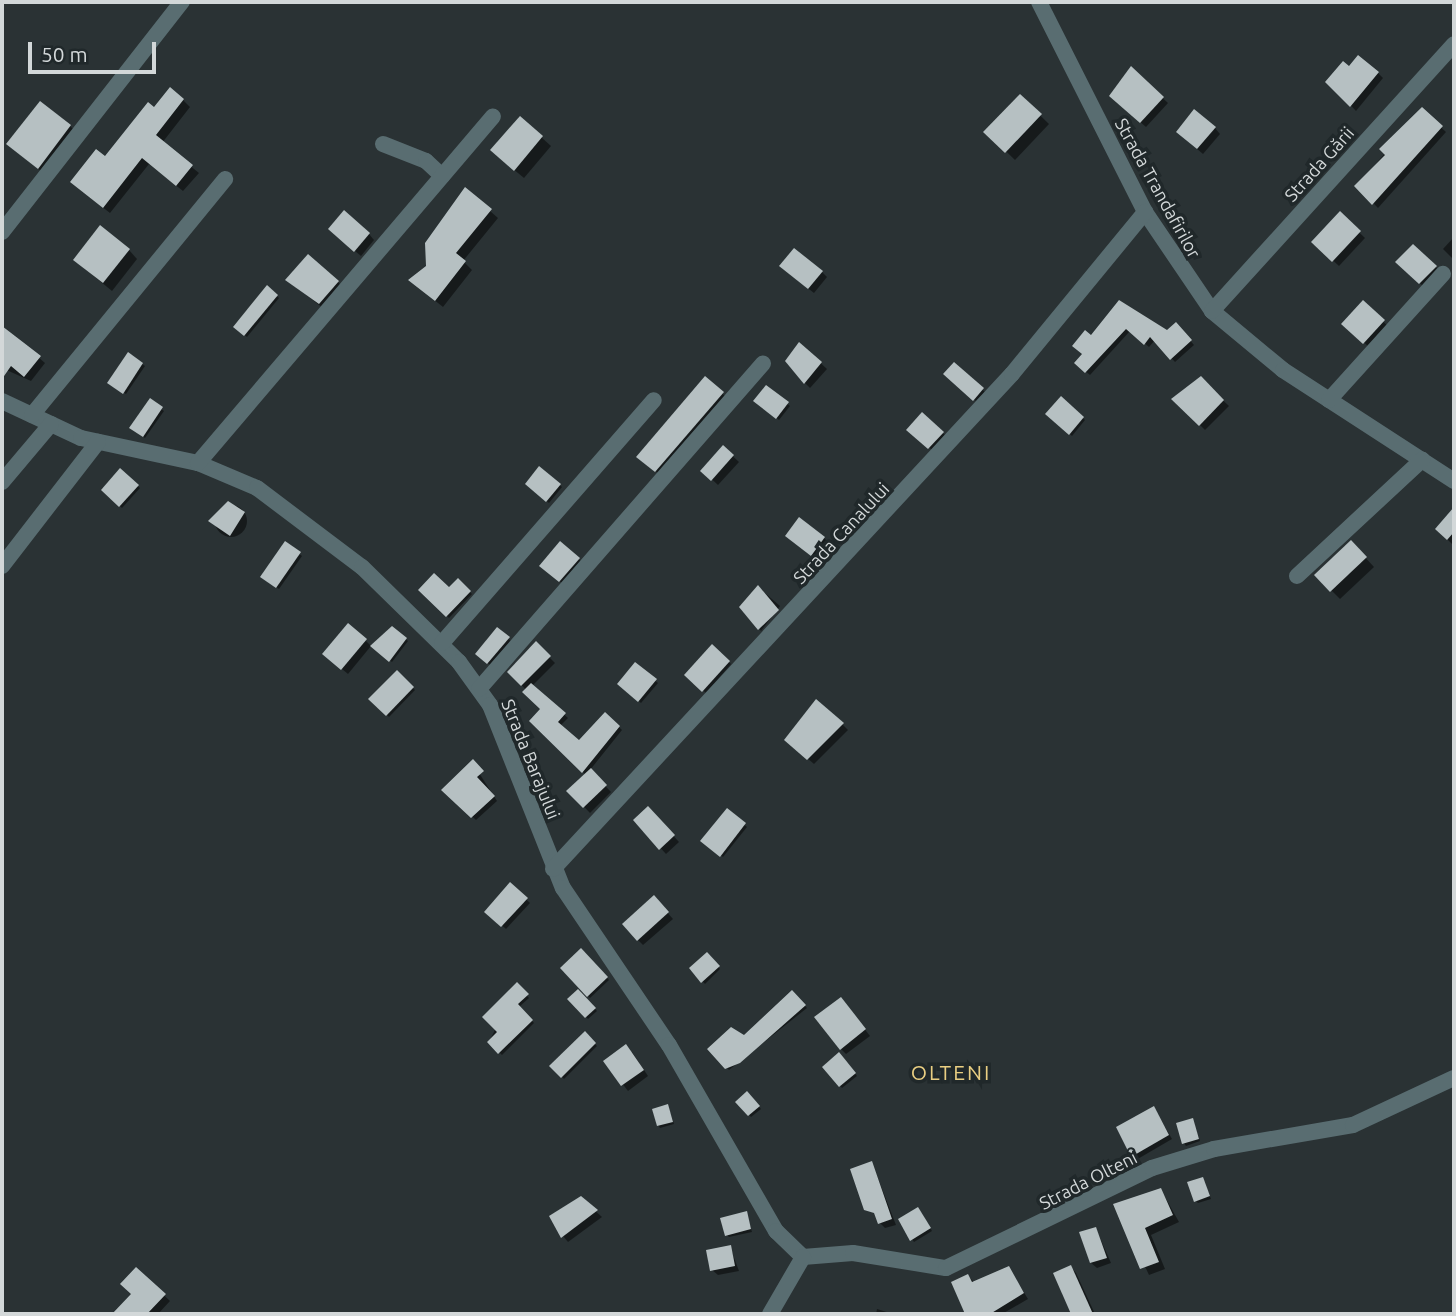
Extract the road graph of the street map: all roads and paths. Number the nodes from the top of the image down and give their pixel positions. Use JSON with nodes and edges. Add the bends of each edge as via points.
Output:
{"nodes":[{"id":1,"x":182,"y":2,"type":"edge"},
{"id":2,"x":1039,"y":2,"type":"edge"},
{"id":3,"x":1454,"y":44,"type":"edge"},
{"id":4,"x":494,"y":116,"type":"dead end"},
{"id":5,"x":383,"y":144,"type":"dead end"},
{"id":6,"x":442,"y":176,"type":"junction"},
{"id":7,"x":225,"y":179,"type":"dead end"},
{"id":8,"x":1145,"y":212,"type":"junction"},
{"id":9,"x":2,"y":232,"type":"edge"},
{"id":10,"x":1443,"y":274,"type":"dead end"},
{"id":11,"x":1212,"y":311,"type":"junction"},
{"id":12,"x":763,"y":364,"type":"dead end"},
{"id":13,"x":654,"y":400,"type":"dead end"},
{"id":14,"x":1329,"y":400,"type":"junction"},
{"id":15,"x":2,"y":401,"type":"edge"},
{"id":16,"x":32,"y":415,"type":"junction"},
{"id":17,"x":51,"y":424,"type":"junction"},
{"id":18,"x":98,"y":442,"type":"junction"},
{"id":19,"x":1422,"y":460,"type":"junction"},
{"id":20,"x":198,"y":463,"type":"junction"},
{"id":21,"x":1454,"y":481,"type":"edge"},
{"id":22,"x":2,"y":482,"type":"edge"},
{"id":23,"x":2,"y":566,"type":"edge"},
{"id":24,"x":1297,"y":576,"type":"dead end"},
{"id":25,"x":442,"y":643,"type":"junction"},
{"id":26,"x":479,"y":689,"type":"junction"},
{"id":27,"x":554,"y":869,"type":"junction"},
{"id":28,"x":1454,"y":1078,"type":"edge"},
{"id":29,"x":803,"y":1257,"type":"junction"},
{"id":30,"x":770,"y":1314,"type":"edge"}],
"edges":[{"from":1,"to":9,"type":"street"},
{"from":2,"to":8,"type":"street","name":"Strada Trandafirilor"},
{"from":3,"to":11,"type":"street","name":"Strada Gării"},
{"from":4,"to":6,"type":"street"},
{"from":5,"to":6,"type":"street","via":[[426,161]]},
{"from":6,"to":20,"type":"street"},
{"from":7,"to":16,"type":"street"},
{"from":8,"to":11,"type":"street","name":"Strada Trandafirilor"},
{"from":8,"to":27,"type":"street","name":"Strada Canalului","via":[[1003,384]]},
{"from":10,"to":14,"type":"street"},
{"from":11,"to":14,"type":"street","name":"Strada Trandafirilor"},
{"from":12,"to":26,"type":"street"},
{"from":13,"to":25,"type":"street"},
{"from":14,"to":19,"type":"street","name":"Strada Trandafirilor"},
{"from":15,"to":16,"type":"street","name":"Strada Barajului"},
{"from":16,"to":17,"type":"street","name":"Strada Barajului"},
{"from":17,"to":18,"type":"street","name":"Strada Barajului"},
{"from":17,"to":22,"type":"street"},
{"from":18,"to":20,"type":"street","name":"Strada Barajului"},
{"from":18,"to":23,"type":"street"},
{"from":19,"to":21,"type":"street","name":"Strada Trandafirilor"},
{"from":19,"to":24,"type":"street"},
{"from":20,"to":25,"type":"street","name":"Strada Barajului","via":[[293,511]]},
{"from":25,"to":26,"type":"street","name":"Strada Barajului"},
{"from":26,"to":27,"type":"street","name":"Strada Barajului","via":[[501,728]]},
{"from":27,"to":29,"type":"street","name":"Strada Barajului","via":[[669,1045],[776,1231]]},
{"from":28,"to":29,"type":"street","name":"Strada Olteni","via":[[1353,1125],[1214,1149],[1153,1168],[946,1268],[853,1253]]},
{"from":29,"to":30,"type":"street"}]}
